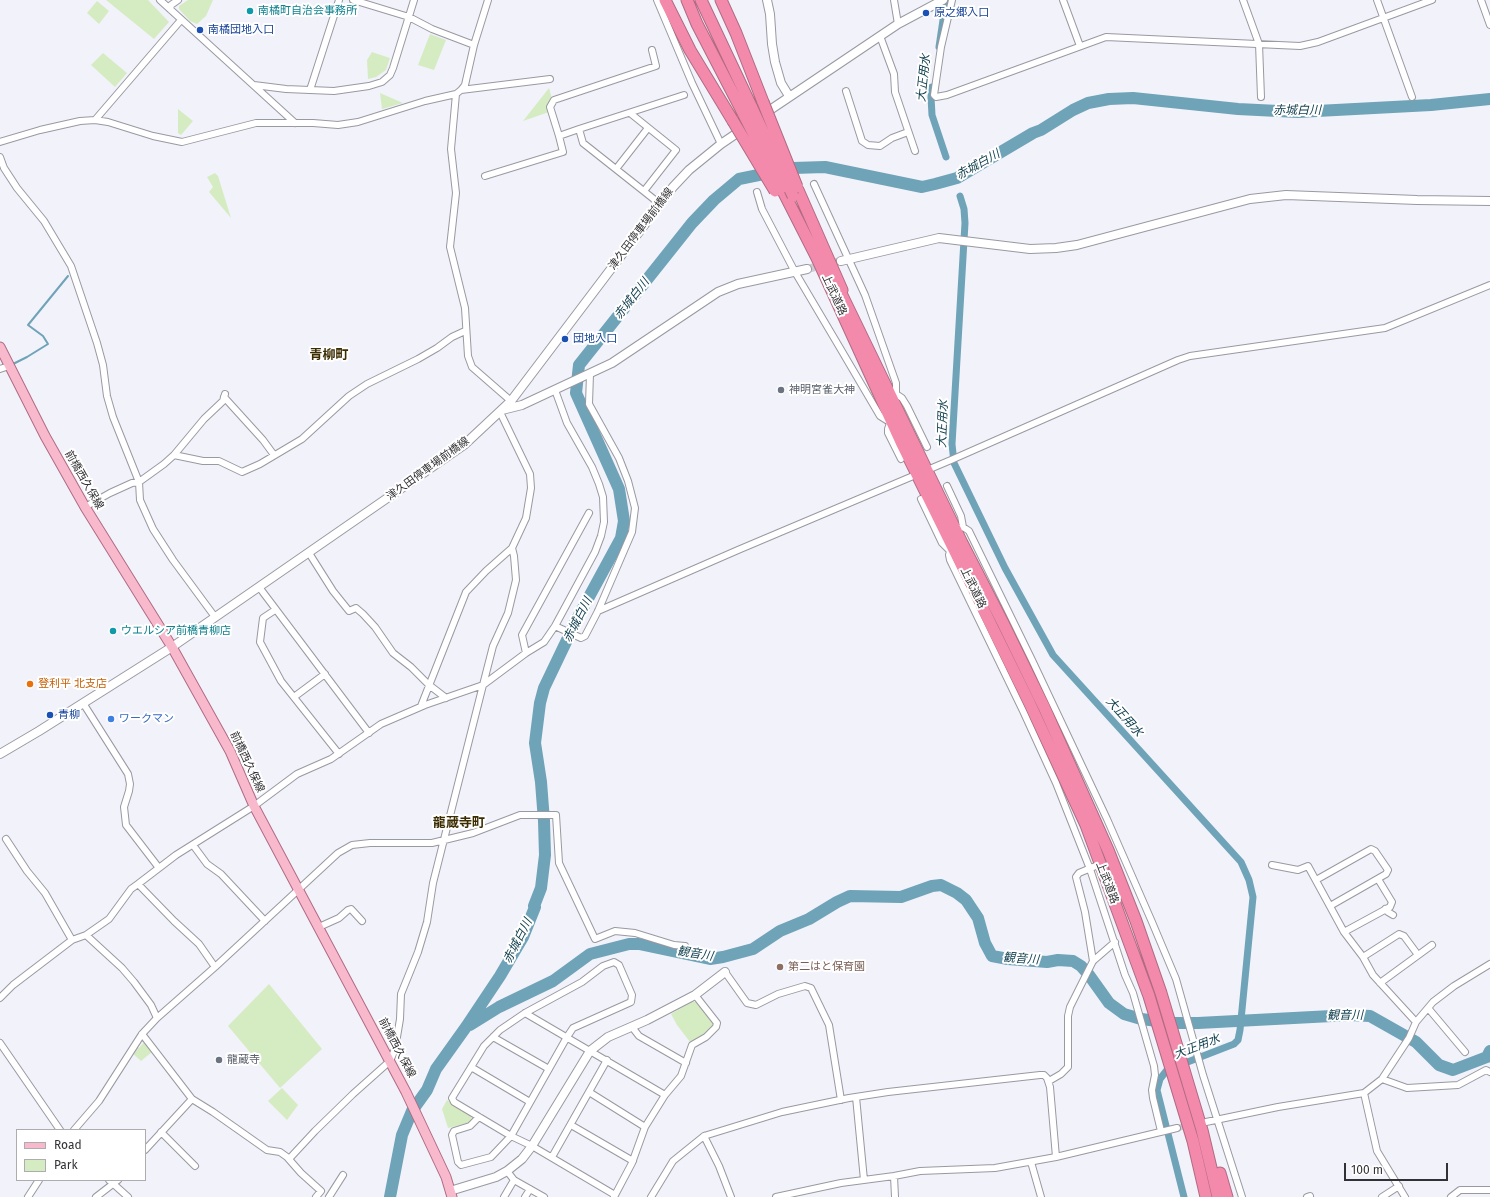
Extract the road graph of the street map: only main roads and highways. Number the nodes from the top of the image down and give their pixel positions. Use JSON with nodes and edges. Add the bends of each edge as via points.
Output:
{"nodes":[{"id":1,"x":665,"y":0,"type":"edge"},
{"id":2,"x":687,"y":0,"type":"edge"},
{"id":3,"x":701,"y":0,"type":"edge"},
{"id":4,"x":721,"y":0,"type":"edge"},
{"id":5,"x":747,"y":110,"type":"junction"},
{"id":6,"x":788,"y":193,"type":"junction"},
{"id":7,"x":0,"y":347,"type":"edge"},
{"id":8,"x":896,"y":418,"type":"junction"},
{"id":9,"x":922,"y":473,"type":"junction"},
{"id":10,"x":955,"y":547,"type":"junction"},
{"id":11,"x":1204,"y":1126,"type":"junction"},
{"id":12,"x":1193,"y":1140,"type":"junction"},
{"id":13,"x":451,"y":1194,"type":"edge"},
{"id":14,"x":1201,"y":1197,"type":"edge"},
{"id":15,"x":1206,"y":1197,"type":"edge"},
{"id":16,"x":1218,"y":1197,"type":"edge"},
{"id":17,"x":1227,"y":1197,"type":"edge"}],
"edges":[{"from":1,"to":6,"type":"highway","bridge":true,"via":[[690,50],[733,122]]},
{"from":2,"to":5,"type":"highway","name":"上武道路","via":[[697,24]]},
{"from":3,"to":5,"type":"highway","name":"上武道路"},
{"from":4,"to":6,"type":"highway","bridge":true,"via":[[763,102]]},
{"from":5,"to":6,"type":"highway","name":"上武道路","bridge":true},
{"from":6,"to":8,"type":"highway","name":"上武道路","via":[[816,258]]},
{"from":6,"to":8,"type":"highway","name":"上武道路","via":[[895,397]]},
{"from":7,"to":13,"type":"main road","name":"前橋西久保線","via":[[45,436],[85,507],[172,647],[230,751],[254,806],[407,1094],[446,1177]]},
{"from":8,"to":9,"type":"highway","name":"上武道路"},
{"from":9,"to":10,"type":"highway","name":"上武道路"},
{"from":9,"to":10,"type":"highway","name":"上武道路","via":[[960,528]]},
{"from":10,"to":11,"type":"highway","name":"上武道路","via":[[1003,623],[1078,780],[1122,885],[1161,992]]},
{"from":10,"to":12,"type":"highway","name":"上武道路","via":[[1086,825],[1149,996]]},
{"from":11,"to":16,"type":"highway","name":"上武道路"},
{"from":11,"to":17,"type":"highway"},
{"from":12,"to":14,"type":"highway"},
{"from":12,"to":15,"type":"highway","name":"上武道路"}]}
